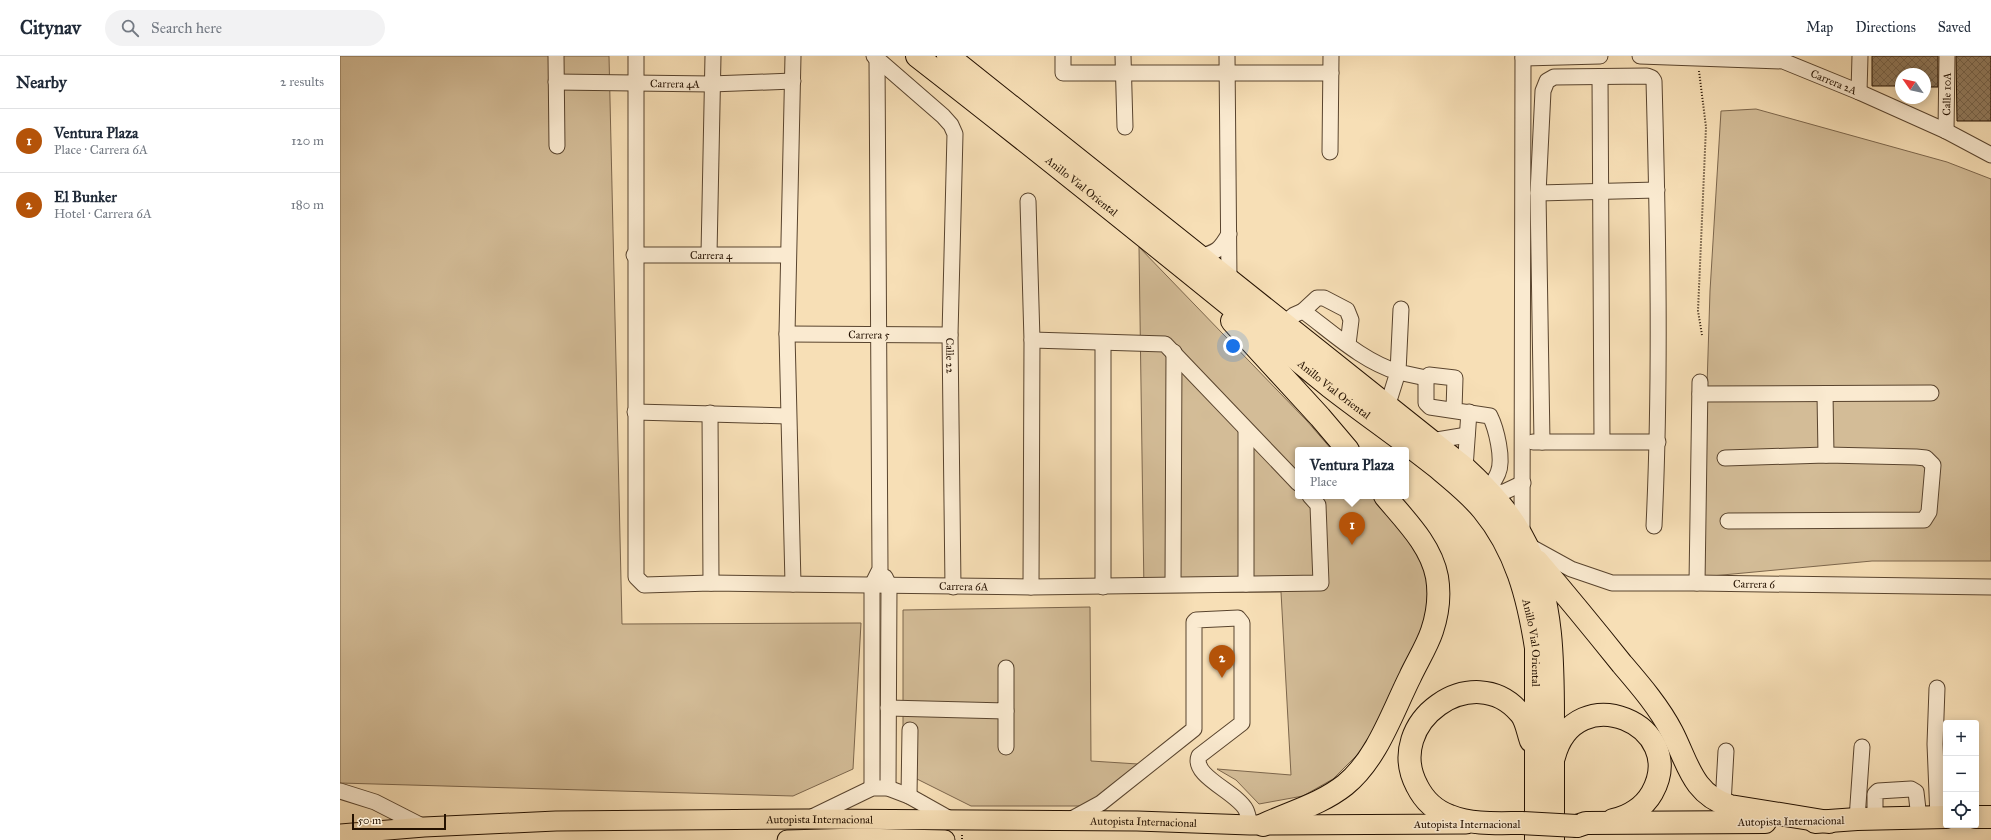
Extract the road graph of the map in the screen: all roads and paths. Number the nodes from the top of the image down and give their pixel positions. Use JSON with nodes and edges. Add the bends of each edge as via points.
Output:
{"nodes":[{"id":1,"x":556,"y":56,"type":"edge"},
{"id":2,"x":636,"y":56,"type":"edge"},
{"id":3,"x":713,"y":56,"type":"edge"},
{"id":4,"x":794,"y":56,"type":"edge"},
{"id":5,"x":917,"y":56,"type":"edge"},
{"id":6,"x":948,"y":56,"type":"edge"},
{"id":7,"x":1063,"y":56,"type":"edge"},
{"id":8,"x":1123,"y":56,"type":"edge"},
{"id":9,"x":1227,"y":56,"type":"edge"},
{"id":10,"x":1332,"y":56,"type":"edge"},
{"id":11,"x":1574,"y":56,"type":"edge"},
{"id":12,"x":1600,"y":56,"type":"edge"},
{"id":13,"x":1640,"y":56,"type":"edge"},
{"id":14,"x":1860,"y":56,"type":"edge"},
{"id":15,"x":1947,"y":56,"type":"edge"},
{"id":16,"x":876,"y":57,"type":"edge"},
{"id":17,"x":1523,"y":57,"type":"edge"},
{"id":18,"x":1692,"y":57,"type":"edge"},
{"id":19,"x":1783,"y":58,"type":"edge"},
{"id":20,"x":1227,"y":72,"type":"junction"},
{"id":21,"x":1331,"y":73,"type":"junction"},
{"id":22,"x":1123,"y":74,"type":"junction"},
{"id":23,"x":1600,"y":77,"type":"junction"},
{"id":24,"x":793,"y":81,"type":"junction"},
{"id":25,"x":556,"y":82,"type":"junction"},
{"id":26,"x":634,"y":84,"type":"junction"},
{"id":27,"x":712,"y":84,"type":"junction"},
{"id":28,"x":1859,"y":92,"type":"junction"},
{"id":29,"x":1125,"y":127,"type":"dead end"},
{"id":30,"x":1946,"y":131,"type":"junction"},
{"id":31,"x":557,"y":146,"type":"dead end"},
{"id":32,"x":1330,"y":152,"type":"dead end"},
{"id":33,"x":1991,"y":155,"type":"edge"},
{"id":34,"x":1657,"y":190,"type":"junction"},
{"id":35,"x":1599,"y":192,"type":"junction"},
{"id":36,"x":1538,"y":193,"type":"junction"},
{"id":37,"x":1028,"y":201,"type":"dead end"},
{"id":38,"x":1230,"y":234,"type":"junction"},
{"id":39,"x":709,"y":254,"type":"junction"},
{"id":40,"x":634,"y":255,"type":"junction"},
{"id":41,"x":788,"y":255,"type":"junction"},
{"id":42,"x":1199,"y":257,"type":"junction"},
{"id":43,"x":1199,"y":279,"type":"junction"},
{"id":44,"x":1229,"y":281,"type":"junction"},
{"id":45,"x":1401,"y":309,"type":"dead end"},
{"id":46,"x":1303,"y":311,"type":"junction"},
{"id":47,"x":1283,"y":324,"type":"junction"},
{"id":48,"x":787,"y":334,"type":"junction"},
{"id":49,"x":880,"y":334,"type":"junction"},
{"id":50,"x":950,"y":335,"type":"junction"},
{"id":51,"x":1702,"y":335,"type":"dead end"},
{"id":52,"x":1032,"y":340,"type":"junction"},
{"id":53,"x":1103,"y":343,"type":"junction"},
{"id":54,"x":1348,"y":344,"type":"junction"},
{"id":55,"x":1174,"y":352,"type":"junction"},
{"id":56,"x":1398,"y":372,"type":"junction"},
{"id":57,"x":1426,"y":378,"type":"junction"},
{"id":58,"x":1931,"y":393,"type":"dead end"},
{"id":59,"x":1825,"y":394,"type":"junction"},
{"id":60,"x":1388,"y":407,"type":"junction"},
{"id":61,"x":1454,"y":410,"type":"junction"},
{"id":62,"x":635,"y":412,"type":"junction"},
{"id":63,"x":1469,"y":412,"type":"junction"},
{"id":64,"x":710,"y":413,"type":"junction"},
{"id":65,"x":788,"y":416,"type":"junction"},
{"id":66,"x":1246,"y":430,"type":"junction"},
{"id":67,"x":1467,"y":435,"type":"junction"},
{"id":68,"x":1431,"y":441,"type":"junction"},
{"id":69,"x":1602,"y":441,"type":"junction"},
{"id":70,"x":1522,"y":442,"type":"junction"},
{"id":71,"x":1542,"y":442,"type":"junction"},
{"id":72,"x":1658,"y":442,"type":"junction"},
{"id":73,"x":1345,"y":447,"type":"edge"},
{"id":74,"x":1826,"y":456,"type":"junction"},
{"id":75,"x":1725,"y":458,"type":"dead end"},
{"id":76,"x":1465,"y":468,"type":"junction"},
{"id":77,"x":1523,"y":477,"type":"junction"},
{"id":78,"x":1295,"y":480,"type":"edge"},
{"id":79,"x":1493,"y":485,"type":"junction"},
{"id":80,"x":1313,"y":499,"type":"edge"},
{"id":81,"x":1388,"y":499,"type":"edge"},
{"id":82,"x":1728,"y":521,"type":"dead end"},
{"id":83,"x":1654,"y":526,"type":"dead end"},
{"id":84,"x":1526,"y":545,"type":"junction"},
{"id":85,"x":880,"y":569,"type":"junction"},
{"id":86,"x":1698,"y":582,"type":"junction"},
{"id":87,"x":711,"y":583,"type":"junction"},
{"id":88,"x":793,"y":584,"type":"junction"},
{"id":89,"x":1173,"y":584,"type":"junction"},
{"id":90,"x":1246,"y":584,"type":"junction"},
{"id":91,"x":872,"y":585,"type":"junction"},
{"id":92,"x":889,"y":585,"type":"junction"},
{"id":93,"x":953,"y":587,"type":"junction"},
{"id":94,"x":1031,"y":587,"type":"junction"},
{"id":95,"x":1103,"y":587,"type":"junction"},
{"id":96,"x":1991,"y":587,"type":"edge"},
{"id":97,"x":1006,"y":668,"type":"dead end"},
{"id":98,"x":1937,"y":688,"type":"dead end"},
{"id":99,"x":888,"y":708,"type":"junction"},
{"id":100,"x":1006,"y":711,"type":"junction"},
{"id":101,"x":910,"y":730,"type":"dead end"},
{"id":102,"x":1006,"y":747,"type":"dead end"},
{"id":103,"x":1862,"y":747,"type":"dead end"},
{"id":104,"x":1726,"y":751,"type":"dead end"},
{"id":105,"x":1544,"y":764,"type":"junction"},
{"id":106,"x":872,"y":788,"type":"junction"},
{"id":107,"x":888,"y":788,"type":"junction"},
{"id":108,"x":340,"y":791,"type":"edge"},
{"id":109,"x":909,"y":796,"type":"junction"},
{"id":110,"x":1723,"y":804,"type":"junction"},
{"id":111,"x":1979,"y":817,"type":"edge"},
{"id":112,"x":1991,"y":817,"type":"edge"},
{"id":113,"x":1866,"y":818,"type":"junction"},
{"id":114,"x":1934,"y":818,"type":"edge"},
{"id":115,"x":808,"y":819,"type":"junction"},
{"id":116,"x":950,"y":820,"type":"junction"},
{"id":117,"x":1067,"y":822,"type":"junction"},
{"id":118,"x":1829,"y":822,"type":"junction"},
{"id":119,"x":1497,"y":824,"type":"junction"},
{"id":120,"x":454,"y":825,"type":"junction"},
{"id":121,"x":1257,"y":825,"type":"junction"},
{"id":122,"x":1581,"y":825,"type":"junction"},
{"id":123,"x":424,"y":827,"type":"junction"},
{"id":124,"x":340,"y":834,"type":"edge"},
{"id":125,"x":400,"y":840,"type":"edge"},
{"id":126,"x":787,"y":840,"type":"edge"},
{"id":127,"x":820,"y":840,"type":"edge"},
{"id":128,"x":945,"y":840,"type":"edge"},
{"id":129,"x":1536,"y":840,"type":"edge"},
{"id":130,"x":1553,"y":840,"type":"edge"}],
"edges":[{"from":1,"to":25,"type":"street"},
{"from":2,"to":26,"type":"street"},
{"from":3,"to":27,"type":"street"},
{"from":4,"to":24,"type":"street"},
{"from":5,"to":43,"type":"highway","name":"Anillo Vial Oriental"},
{"from":6,"to":42,"type":"highway","name":"Anillo Vial Oriental","via":[[1080,159]]},
{"from":7,"to":22,"type":"street","via":[[1063,73]]},
{"from":8,"to":22,"type":"street"},
{"from":9,"to":20,"type":"street"},
{"from":10,"to":21,"type":"street"},
{"from":11,"to":12,"type":"street"},
{"from":11,"to":17,"type":"street"},
{"from":13,"to":18,"type":"street","name":"Carrera 2A"},
{"from":14,"to":28,"type":"street"},
{"from":15,"to":30,"type":"street","name":"Calle 10A"},
{"from":16,"to":49,"type":"street"},
{"from":16,"to":50,"type":"street","name":"Calle 22","via":[[951,125],[955,134]]},
{"from":17,"to":70,"type":"street"},
{"from":18,"to":19,"type":"street","name":"Carrera 2A"},
{"from":18,"to":51,"type":"path","via":[[1706,127],[1698,311]]},
{"from":19,"to":28,"type":"street","name":"Carrera 2A"},
{"from":20,"to":21,"type":"street"},
{"from":20,"to":22,"type":"street"},
{"from":20,"to":38,"type":"street"},
{"from":21,"to":32,"type":"street"},
{"from":22,"to":29,"type":"street"},
{"from":23,"to":34,"type":"street","via":[[1647,76],[1654,81]]},
{"from":23,"to":35,"type":"street"},
{"from":23,"to":36,"type":"street","via":[[1554,77],[1547,81],[1543,91]]},
{"from":24,"to":27,"type":"street","name":"Carrera 4A"},
{"from":24,"to":41,"type":"street"},
{"from":25,"to":26,"type":"street","name":"Carrera 4A"},
{"from":25,"to":31,"type":"street"},
{"from":26,"to":27,"type":"street","name":"Carrera 4A"},
{"from":26,"to":40,"type":"street"},
{"from":27,"to":39,"type":"street"},
{"from":28,"to":30,"type":"street","name":"Carrera 2A"},
{"from":30,"to":33,"type":"street","name":"Carrera 2A"},
{"from":34,"to":35,"type":"street"},
{"from":34,"to":72,"type":"street"},
{"from":35,"to":36,"type":"street"},
{"from":35,"to":69,"type":"street"},
{"from":36,"to":71,"type":"street"},
{"from":37,"to":52,"type":"street"},
{"from":38,"to":42,"type":"street","via":[[1216,253]]},
{"from":38,"to":44,"type":"street"},
{"from":39,"to":40,"type":"street","name":"Carrera 4"},
{"from":39,"to":41,"type":"street","name":"Carrera 4"},
{"from":40,"to":62,"type":"street"},
{"from":41,"to":48,"type":"street"},
{"from":42,"to":44,"type":"highway","name":"Anillo Vial Oriental"},
{"from":43,"to":73,"type":"highway","via":[[1212,301]]},
{"from":43,"to":105,"type":"highway","name":"Anillo Vial Oriental","via":[[1334,389],[1436,467],[1474,501],[1503,538],[1527,596],[1532,621]]},
{"from":44,"to":47,"type":"highway","name":"Anillo Vial Oriental"},
{"from":45,"to":56,"type":"street"},
{"from":46,"to":47,"type":"street"},
{"from":46,"to":54,"type":"street"},
{"from":46,"to":54,"type":"street","via":[[1317,298],[1324,298],[1347,310],[1351,320]]},
{"from":47,"to":60,"type":"highway","name":"Anillo Vial Oriental"},
{"from":48,"to":49,"type":"street","name":"Carrera 5"},
{"from":48,"to":65,"type":"street"},
{"from":49,"to":50,"type":"street","name":"Carrera 5"},
{"from":49,"to":85,"type":"street"},
{"from":50,"to":93,"type":"street","name":"Calle 22"},
{"from":52,"to":53,"type":"street"},
{"from":52,"to":94,"type":"street"},
{"from":53,"to":55,"type":"street","via":[[1165,344]]},
{"from":53,"to":95,"type":"street"},
{"from":54,"to":56,"type":"street","via":[[1382,367]]},
{"from":55,"to":66,"type":"street"},
{"from":55,"to":89,"type":"street"},
{"from":56,"to":57,"type":"street"},
{"from":56,"to":60,"type":"street"},
{"from":57,"to":61,"type":"street","via":[[1426,403],[1430,407]]},
{"from":57,"to":61,"type":"street","via":[[1429,375],[1454,378]]},
{"from":58,"to":59,"type":"street"},
{"from":59,"to":74,"type":"street"},
{"from":59,"to":86,"type":"street","via":[[1700,388]]},
{"from":60,"to":68,"type":"highway","name":"Anillo Vial Oriental"},
{"from":61,"to":63,"type":"street"},
{"from":62,"to":64,"type":"street"},
{"from":62,"to":87,"type":"street","name":"Carrera 6A","via":[[636,577],[644,585]]},
{"from":63,"to":67,"type":"street"},
{"from":63,"to":79,"type":"street","via":[[1490,416],[1495,426],[1500,457]]},
{"from":64,"to":65,"type":"street"},
{"from":64,"to":87,"type":"street"},
{"from":65,"to":88,"type":"street"},
{"from":66,"to":78,"type":"street"},
{"from":66,"to":90,"type":"street"},
{"from":67,"to":68,"type":"street"},
{"from":67,"to":76,"type":"street"},
{"from":68,"to":76,"type":"highway","name":"Anillo Vial Oriental"},
{"from":69,"to":71,"type":"street"},
{"from":69,"to":72,"type":"street"},
{"from":70,"to":71,"type":"street"},
{"from":70,"to":77,"type":"street"},
{"from":72,"to":83,"type":"street"},
{"from":74,"to":75,"type":"street"},
{"from":74,"to":82,"type":"street","via":[[1926,458],[1933,466],[1929,512],[1924,520],[1913,522]]},
{"from":76,"to":79,"type":"highway","name":"Anillo Vial Oriental"},
{"from":77,"to":79,"type":"street"},
{"from":77,"to":79,"type":"street","via":[[1504,492]]},
{"from":77,"to":84,"type":"street"},
{"from":79,"to":84,"type":"highway","name":"Anillo Vial Oriental"},
{"from":80,"to":90,"type":"street","name":"Carrera 6A","via":[[1318,505],[1320,583]]},
{"from":81,"to":121,"type":"highway","via":[[1420,539],[1434,566],[1438,601],[1432,633],[1380,737],[1353,777],[1333,794]]},
{"from":84,"to":86,"type":"street","name":"Carrera 6","via":[[1570,569],[1612,583]]},
{"from":84,"to":105,"type":"highway","name":"Anillo Vial Oriental","via":[[1543,593],[1549,628],[1553,692]]},
{"from":84,"to":110,"type":"highway","via":[[1660,712],[1695,781],[1710,796]]},
{"from":85,"to":91,"type":"street"},
{"from":85,"to":92,"type":"street"},
{"from":86,"to":96,"type":"street","name":"Carrera 6"},
{"from":87,"to":88,"type":"street","name":"Carrera 6A"},
{"from":88,"to":91,"type":"street","name":"Carrera 6A"},
{"from":89,"to":90,"type":"street","name":"Carrera 6A"},
{"from":89,"to":95,"type":"street","name":"Carrera 6A"},
{"from":91,"to":92,"type":"street","name":"Carrera 6A"},
{"from":91,"to":106,"type":"street"},
{"from":92,"to":93,"type":"street","name":"Carrera 6A"},
{"from":92,"to":99,"type":"street"},
{"from":93,"to":94,"type":"street","name":"Carrera 6A"},
{"from":94,"to":95,"type":"street","name":"Carrera 6A"},
{"from":97,"to":100,"type":"street"},
{"from":98,"to":114,"type":"street"},
{"from":99,"to":100,"type":"street"},
{"from":99,"to":107,"type":"street"},
{"from":100,"to":102,"type":"street"},
{"from":101,"to":109,"type":"street"},
{"from":103,"to":113,"type":"street"},
{"from":104,"to":110,"type":"street"},
{"from":105,"to":119,"type":"highway","via":[[1522,714],[1507,702],[1490,695],[1471,693],[1452,697],[1428,712],[1417,728],[1411,746],[1411,765],[1416,783],[1426,799],[1440,812],[1453,818]]},
{"from":105,"to":122,"type":"highway","via":[[1566,732],[1591,716],[1611,714],[1630,720],[1639,725],[1652,741],[1659,770],[1649,798],[1642,806],[1625,816]]},
{"from":105,"to":129,"type":"highway","name":"Anillo Vial Oriental"},
{"from":105,"to":130,"type":"highway","name":"Anillo Vial Oriental"},
{"from":106,"to":107,"type":"street"},
{"from":106,"to":115,"type":"street"},
{"from":107,"to":109,"type":"street"},
{"from":108,"to":123,"type":"street","via":[[375,802]]},
{"from":109,"to":116,"type":"street"},
{"from":110,"to":118,"type":"highway"},
{"from":111,"to":112,"type":"highway"},
{"from":113,"to":114,"type":"highway","name":"Autopista Internacional"},
{"from":113,"to":114,"type":"street","via":[[1878,791],[1910,789],[1916,792]]},
{"from":113,"to":118,"type":"highway","name":"Autopista Internacional"},
{"from":115,"to":116,"type":"main road","name":"Autopista Internacional"},
{"from":115,"to":120,"type":"main road","name":"Autopista Internacional","via":[[556,821]]},
{"from":116,"to":117,"type":"main road","name":"Autopista Internacional"},
{"from":117,"to":121,"type":"main road","name":"Autopista Internacional","via":[[1137,821]]},
{"from":117,"to":121,"type":"street","via":[[1101,803],[1194,730],[1194,622],[1238,618],[1242,623],[1242,723],[1197,760],[1199,770],[1237,798]]},
{"from":118,"to":122,"type":"highway","name":"Autopista Internacional"},
{"from":119,"to":121,"type":"main road","name":"Autopista Internacional"},
{"from":119,"to":122,"type":"highway","name":"Autopista Internacional","bridge":true},
{"from":120,"to":123,"type":"main road","name":"Autopista Internacional"},
{"from":120,"to":125,"type":"main road"},
{"from":123,"to":124,"type":"main road","name":"Autopista Internacional"},
{"from":126,"to":127,"type":"main road","name":"Autopista Internacional"},
{"from":127,"to":128,"type":"main road","name":"Autopista Internacional"}]}
